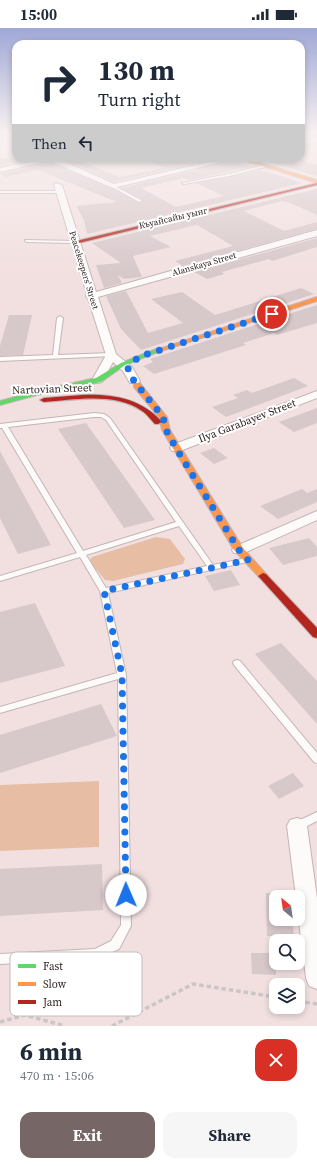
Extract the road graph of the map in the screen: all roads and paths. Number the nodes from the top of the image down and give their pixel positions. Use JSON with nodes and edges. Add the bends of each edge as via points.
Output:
{"nodes":[{"id":1,"x":99,"y":180,"type":"edge"},
{"id":2,"x":141,"y":180,"type":"edge"},
{"id":3,"x":203,"y":180,"type":"edge"},
{"id":4,"x":306,"y":180,"type":"edge"},
{"id":5,"x":184,"y":183,"type":"dead end"},
{"id":6,"x":317,"y":183,"type":"edge"},
{"id":7,"x":113,"y":186,"type":"junction"},
{"id":8,"x":59,"y":189,"type":"joint"},
{"id":9,"x":0,"y":192,"type":"edge"},
{"id":10,"x":140,"y":201,"type":"dead end"},
{"id":11,"x":317,"y":233,"type":"edge"},
{"id":12,"x":27,"y":242,"type":"dead end"},
{"id":13,"x":75,"y":242,"type":"junction"},
{"id":14,"x":91,"y":296,"type":"junction"},
{"id":15,"x":317,"y":299,"type":"edge"},
{"id":16,"x":60,"y":318,"type":"dead end"},
{"id":17,"x":111,"y":355,"type":"junction"},
{"id":18,"x":138,"y":357,"type":"joint"},
{"id":19,"x":55,"y":358,"type":"junction"},
{"id":20,"x":0,"y":359,"type":"edge"},
{"id":21,"x":126,"y":367,"type":"junction"},
{"id":22,"x":98,"y":380,"type":"junction"},
{"id":23,"x":136,"y":383,"type":"junction"},
{"id":24,"x":317,"y":394,"type":"edge"},
{"id":25,"x":105,"y":399,"type":"junction"},
{"id":26,"x":2,"y":425,"type":"edge"},
{"id":27,"x":166,"y":430,"type":"junction"},
{"id":28,"x":176,"y":448,"type":"junction"},
{"id":29,"x":317,"y":515,"type":"edge"},
{"id":30,"x":180,"y":523,"type":"junction"},
{"id":31,"x":82,"y":554,"type":"junction"},
{"id":32,"x":243,"y":555,"type":"junction"},
{"id":33,"x":211,"y":567,"type":"junction"},
{"id":34,"x":0,"y":579,"type":"edge"},
{"id":35,"x":104,"y":591,"type":"junction"},
{"id":36,"x":317,"y":634,"type":"edge"},
{"id":37,"x":237,"y":664,"type":"dead end"},
{"id":38,"x":122,"y":675,"type":"junction"},
{"id":39,"x":0,"y":710,"type":"edge"},
{"id":40,"x":317,"y":759,"type":"edge"},
{"id":41,"x":317,"y":816,"type":"edge"},
{"id":42,"x":297,"y":826,"type":"joint"},
{"id":43,"x":100,"y":952,"type":"edge"},
{"id":44,"x":10,"y":958,"type":"edge"},
{"id":45,"x":0,"y":959,"type":"edge"},
{"id":46,"x":317,"y":978,"type":"edge"},
{"id":47,"x":269,"y":996,"type":"edge"},
{"id":48,"x":305,"y":1002,"type":"edge"},
{"id":49,"x":317,"y":1004,"type":"edge"},
{"id":50,"x":142,"y":1010,"type":"edge"},
{"id":51,"x":21,"y":1016,"type":"edge"},
{"id":52,"x":29,"y":1016,"type":"edge"},
{"id":53,"x":131,"y":1016,"type":"edge"},
{"id":54,"x":0,"y":1022,"type":"edge"},
{"id":55,"x":66,"y":1026,"type":"edge"},
{"id":56,"x":112,"y":1026,"type":"edge"}],
"edges":[{"from":1,"to":7,"type":"street"},
{"from":2,"to":7,"type":"street"},
{"from":3,"to":5,"type":"lane"},
{"from":4,"to":6,"type":"main road"},
{"from":6,"to":13,"type":"main road","name":"Къуайсайы уынг"},
{"from":7,"to":10,"type":"lane"},
{"from":8,"to":9,"type":"lane"},
{"from":8,"to":13,"type":"street","name":"Peacekeepers' Street"},
{"from":11,"to":14,"type":"street","name":"Alanskaya Street"},
{"from":12,"to":13,"type":"lane"},
{"from":13,"to":14,"type":"street","name":"Peacekeepers' Street"},
{"from":14,"to":17,"type":"street","name":"Peacekeepers' Street"},
{"from":15,"to":18,"type":"main road"},
{"from":16,"to":19,"type":"lane"},
{"from":17,"to":19,"type":"lane"},
{"from":17,"to":21,"type":"street"},
{"from":17,"to":22,"type":"street"},
{"from":18,"to":21,"type":"street"},
{"from":19,"to":20,"type":"lane"},
{"from":21,"to":22,"type":"main road"},
{"from":21,"to":23,"type":"street"},
{"from":22,"to":23,"type":"main road","name":"Nartovian Street","via":[[114,376]]},
{"from":22,"to":25,"type":"main road","name":"Nartovian Street","via":[[91,389]]},
{"from":22,"to":25,"type":"main road","name":"Nartovian Street","via":[[36,392],[0,403]]},
{"from":23,"to":25,"type":"main road","name":"Nartovian Street","via":[[138,389],[131,395]]},
{"from":23,"to":27,"type":"main road","via":[[163,417]]},
{"from":24,"to":28,"type":"street","name":"Ilya Garabayev Street"},
{"from":25,"to":27,"type":"main road","via":[[143,408]]},
{"from":26,"to":30,"type":"lane","via":[[102,415],[108,419]]},
{"from":26,"to":31,"type":"lane"},
{"from":27,"to":28,"type":"main road"},
{"from":28,"to":32,"type":"main road"},
{"from":29,"to":32,"type":"street"},
{"from":30,"to":31,"type":"lane"},
{"from":30,"to":33,"type":"lane"},
{"from":31,"to":34,"type":"lane"},
{"from":31,"to":35,"type":"lane"},
{"from":32,"to":33,"type":"lane"},
{"from":32,"to":36,"type":"main road"},
{"from":33,"to":35,"type":"lane"},
{"from":35,"to":38,"type":"lane"},
{"from":37,"to":40,"type":"lane"},
{"from":38,"to":39,"type":"lane"},
{"from":38,"to":43,"type":"lane","via":[[126,926],[115,945]]},
{"from":41,"to":42,"type":"lane"},
{"from":42,"to":46,"type":"street"},
{"from":44,"to":45,"type":"lane"},
{"from":47,"to":50,"type":"path","via":[[193,984]]},
{"from":48,"to":49,"type":"path"},
{"from":51,"to":54,"type":"path"},
{"from":52,"to":55,"type":"path"},
{"from":53,"to":56,"type":"path"}]}
